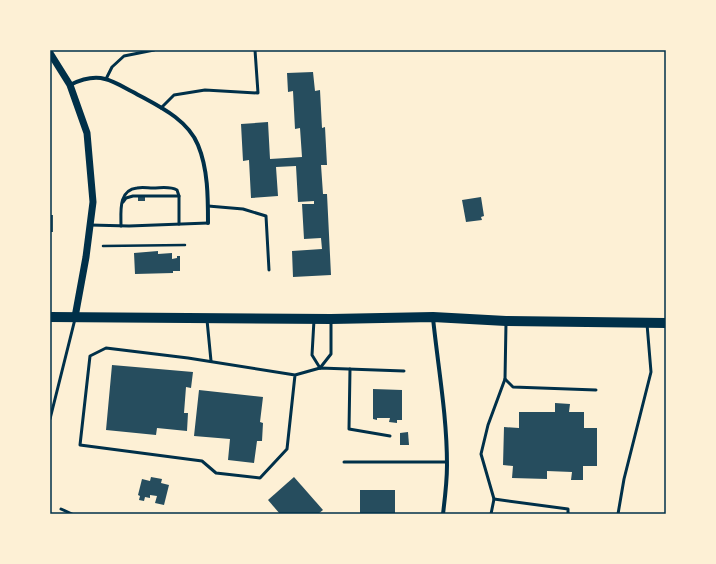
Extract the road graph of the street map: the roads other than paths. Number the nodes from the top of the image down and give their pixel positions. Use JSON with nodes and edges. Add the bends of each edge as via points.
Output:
{"nodes":[{"id":1,"x":154,"y":50,"type":"edge"},
{"id":2,"x":255,"y":50,"type":"edge"},
{"id":3,"x":50,"y":53,"type":"edge"},
{"id":4,"x":106,"y":79,"type":"junction"},
{"id":5,"x":70,"y":85,"type":"junction"},
{"id":6,"x":162,"y":108,"type":"junction"},
{"id":7,"x":179,"y":196,"type":"junction"},
{"id":8,"x":121,"y":205,"type":"junction"},
{"id":9,"x":208,"y":206,"type":"junction"},
{"id":10,"x":208,"y":223,"type":"joint"},
{"id":11,"x":179,"y":224,"type":"junction"},
{"id":12,"x":90,"y":225,"type":"junction"},
{"id":13,"x":121,"y":226,"type":"junction"},
{"id":14,"x":269,"y":270,"type":"dead end"},
{"id":15,"x":50,"y":317,"type":"edge"},
{"id":16,"x":75,"y":317,"type":"junction"},
{"id":17,"x":206,"y":317,"type":"junction"},
{"id":18,"x":433,"y":317,"type":"junction"},
{"id":19,"x":314,"y":319,"type":"junction"},
{"id":20,"x":331,"y":319,"type":"junction"},
{"id":21,"x":506,"y":321,"type":"junction"},
{"id":22,"x":647,"y":323,"type":"junction"},
{"id":23,"x":666,"y":323,"type":"edge"},
{"id":24,"x":211,"y":362,"type":"junction"},
{"id":25,"x":320,"y":368,"type":"junction"},
{"id":26,"x":350,"y":369,"type":"junction"},
{"id":27,"x":404,"y":371,"type":"dead end"},
{"id":28,"x":295,"y":375,"type":"junction"},
{"id":29,"x":504,"y":379,"type":"junction"},
{"id":30,"x":596,"y":390,"type":"dead end"},
{"id":31,"x":50,"y":419,"type":"edge"},
{"id":32,"x":390,"y":436,"type":"dead end"},
{"id":33,"x":344,"y":462,"type":"dead end"},
{"id":34,"x":447,"y":462,"type":"junction"},
{"id":35,"x":494,"y":499,"type":"junction"},
{"id":36,"x":62,"y":509,"type":"dead end"},
{"id":37,"x":72,"y":514,"type":"edge"},
{"id":38,"x":443,"y":514,"type":"edge"},
{"id":39,"x":491,"y":514,"type":"edge"},
{"id":40,"x":568,"y":514,"type":"edge"},
{"id":41,"x":618,"y":514,"type":"edge"}],
"edges":[{"from":1,"to":4,"type":"lane","via":[[124,56],[112,67]]},
{"from":2,"to":6,"type":"lane","via":[[258,93],[205,90],[174,96]]},
{"from":3,"to":5,"type":"street"},
{"from":4,"to":5,"type":"street","via":[[95,78]]},
{"from":4,"to":6,"type":"street"},
{"from":5,"to":12,"type":"street","via":[[87,133],[93,202]]},
{"from":6,"to":9,"type":"street","via":[[184,125],[198,145]]},
{"from":7,"to":8,"type":"lane","via":[[133,196],[123,200]]},
{"from":7,"to":8,"type":"lane","via":[[176,188],[136,188],[126,193]]},
{"from":7,"to":11,"type":"lane"},
{"from":8,"to":13,"type":"lane"},
{"from":9,"to":10,"type":"street"},
{"from":9,"to":14,"type":"lane","via":[[243,209],[266,216]]},
{"from":10,"to":11,"type":"lane"},
{"from":11,"to":13,"type":"lane"},
{"from":12,"to":13,"type":"lane"},
{"from":12,"to":16,"type":"street"},
{"from":15,"to":16,"type":"main road"},
{"from":16,"to":17,"type":"main road"},
{"from":16,"to":31,"type":"lane"},
{"from":17,"to":19,"type":"main road"},
{"from":17,"to":24,"type":"lane"},
{"from":18,"to":20,"type":"main road"},
{"from":18,"to":21,"type":"main road"},
{"from":18,"to":34,"type":"street"},
{"from":19,"to":20,"type":"main road"},
{"from":19,"to":25,"type":"lane","via":[[312,355]]},
{"from":20,"to":25,"type":"lane","via":[[331,354]]},
{"from":21,"to":22,"type":"main road"},
{"from":21,"to":29,"type":"lane"},
{"from":22,"to":23,"type":"main road"},
{"from":22,"to":41,"type":"lane","via":[[651,372],[624,479]]},
{"from":24,"to":28,"type":"lane"},
{"from":24,"to":28,"type":"lane","via":[[106,348],[90,356],[80,445],[202,461],[216,473],[260,478],[287,449]]},
{"from":25,"to":26,"type":"lane"},
{"from":25,"to":28,"type":"lane"},
{"from":26,"to":27,"type":"lane"},
{"from":26,"to":32,"type":"lane","via":[[349,429]]},
{"from":29,"to":30,"type":"lane","via":[[513,387]]},
{"from":29,"to":35,"type":"lane","via":[[481,454]]},
{"from":33,"to":34,"type":"lane"},
{"from":34,"to":38,"type":"street"},
{"from":35,"to":39,"type":"lane"},
{"from":35,"to":40,"type":"lane","via":[[568,509]]},
{"from":36,"to":37,"type":"lane"}]}
